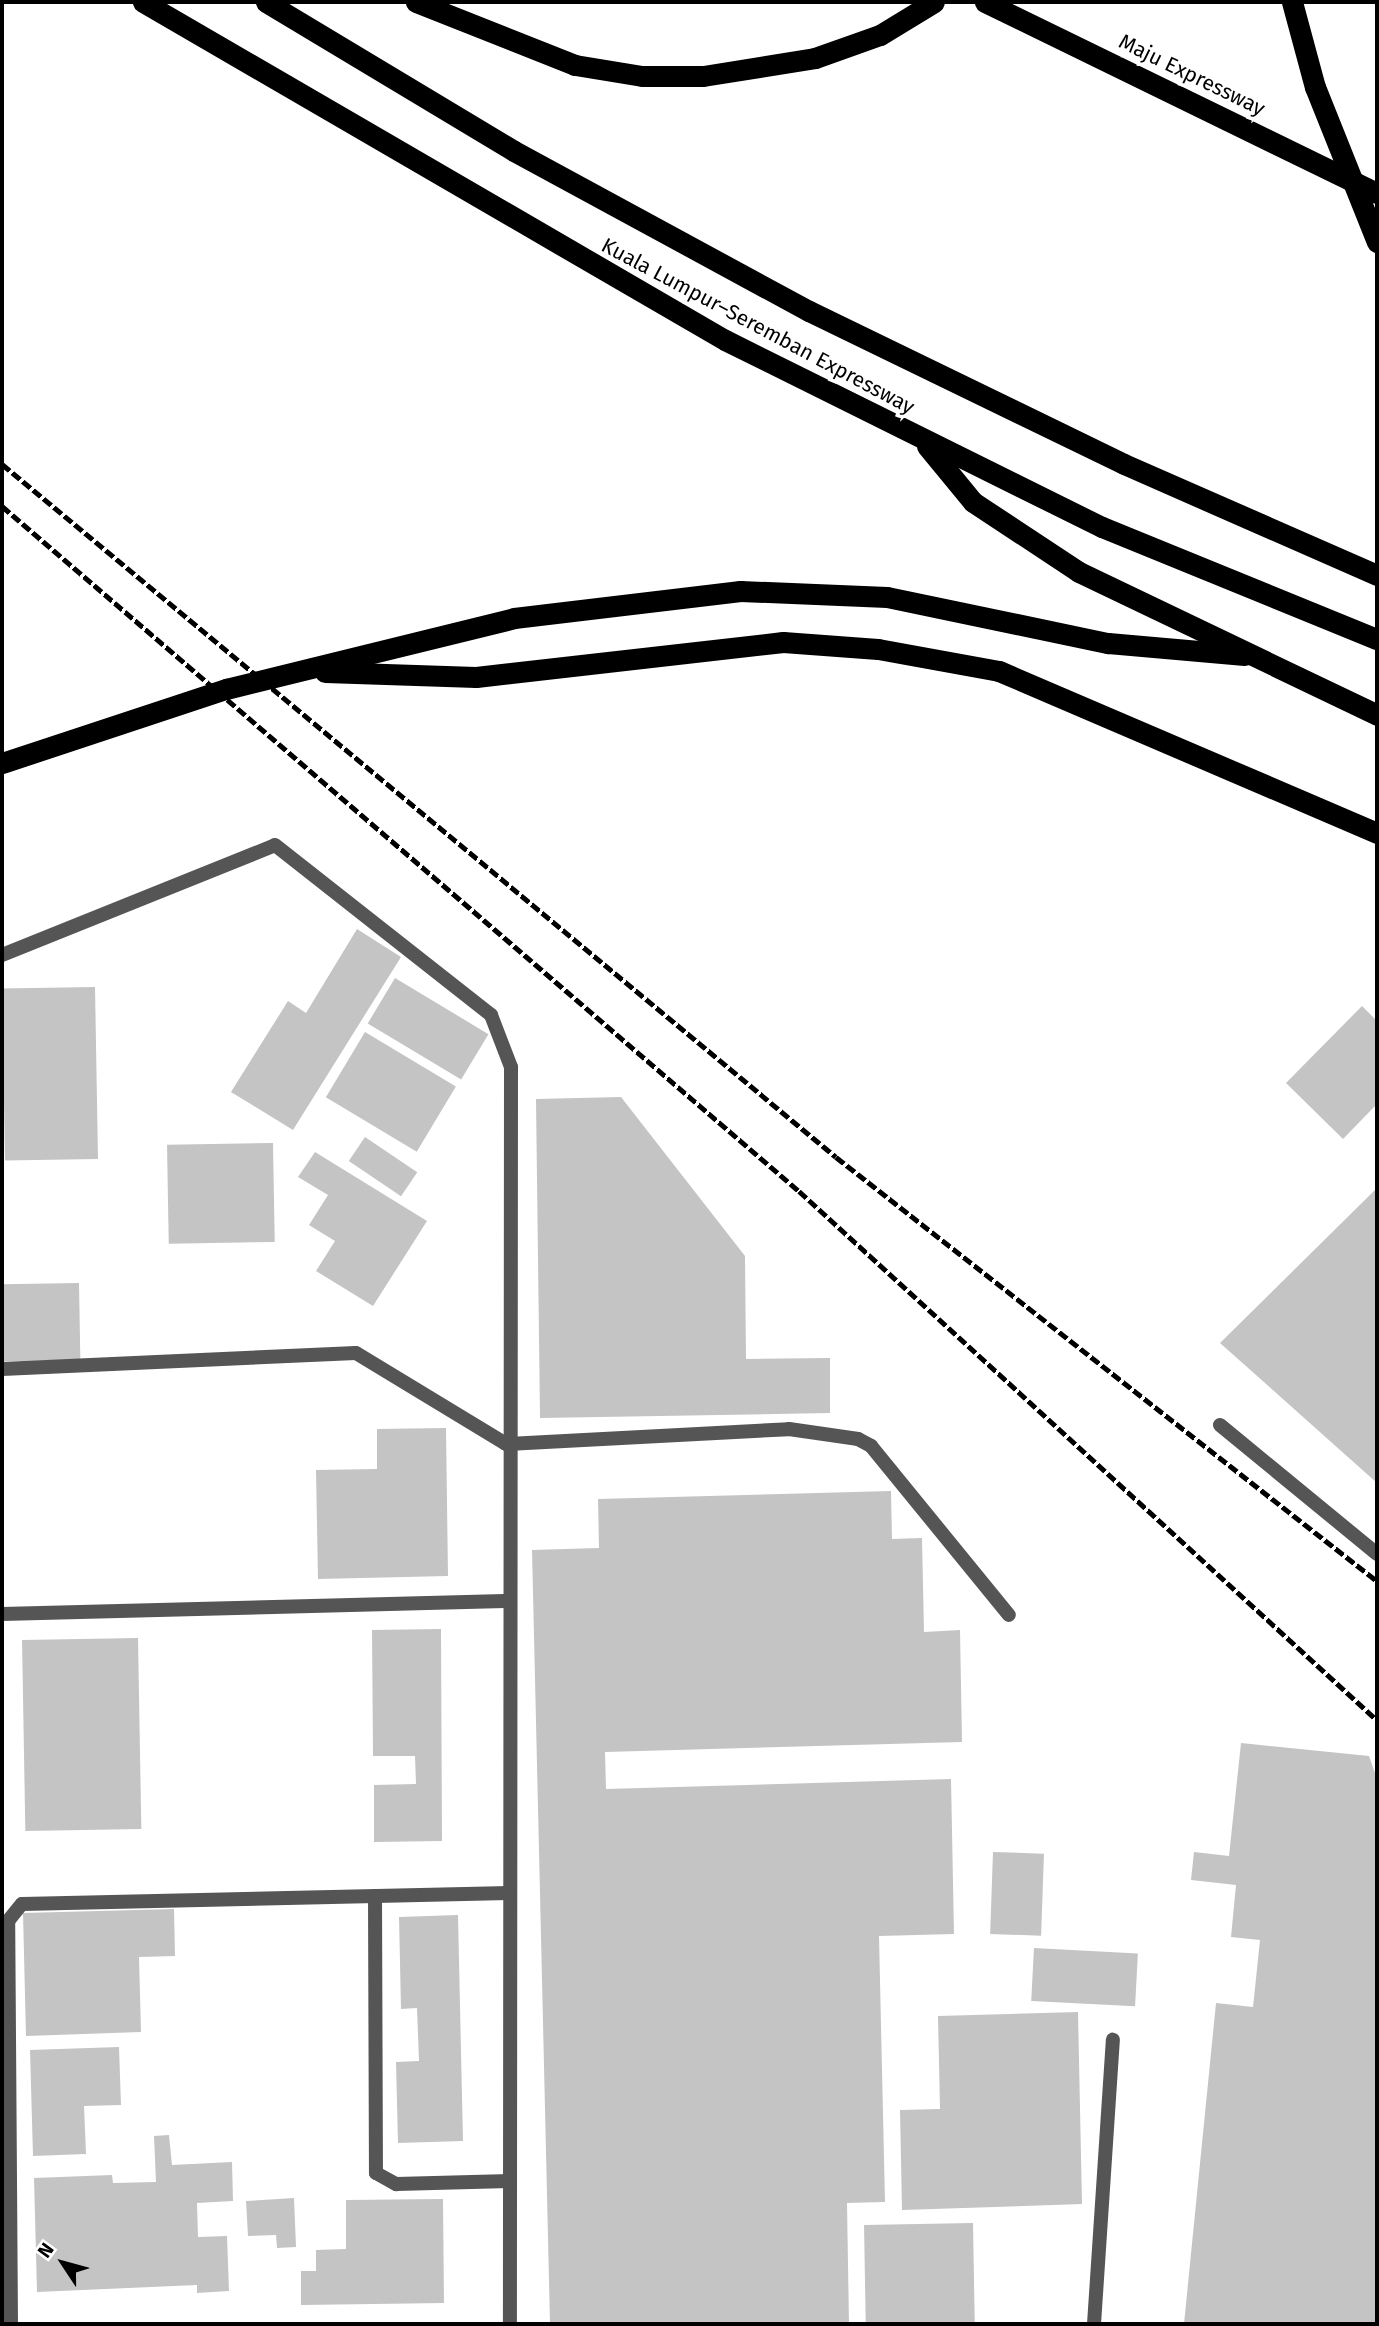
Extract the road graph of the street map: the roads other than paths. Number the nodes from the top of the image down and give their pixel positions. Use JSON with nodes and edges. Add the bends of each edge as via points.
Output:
{"nodes":[{"id":1,"x":143,"y":2,"type":"edge"},
{"id":2,"x":266,"y":2,"type":"edge"},
{"id":3,"x":416,"y":2,"type":"edge"},
{"id":4,"x":934,"y":2,"type":"edge"},
{"id":5,"x":985,"y":2,"type":"edge"},
{"id":6,"x":1292,"y":2,"type":"edge"},
{"id":7,"x":1377,"y":193,"type":"edge"},
{"id":8,"x":1377,"y":243,"type":"edge"},
{"id":9,"x":924,"y":442,"type":"junction"},
{"id":10,"x":1377,"y":575,"type":"edge"},
{"id":11,"x":1377,"y":639,"type":"edge"},
{"id":12,"x":1244,"y":655,"type":"junction"},
{"id":13,"x":296,"y":671,"type":"junction"},
{"id":14,"x":1377,"y":715,"type":"edge"},
{"id":15,"x":2,"y":763,"type":"edge"},
{"id":16,"x":1377,"y":833,"type":"edge"},
{"id":17,"x":2,"y":956,"type":"edge"},
{"id":18,"x":2,"y":1369,"type":"edge"},
{"id":19,"x":1220,"y":1425,"type":"dead end"},
{"id":20,"x":506,"y":1444,"type":"junction"},
{"id":21,"x":1377,"y":1554,"type":"edge"},
{"id":22,"x":505,"y":1601,"type":"junction"},
{"id":23,"x":2,"y":1614,"type":"edge"},
{"id":24,"x":1009,"y":1615,"type":"dead end"},
{"id":25,"x":509,"y":1893,"type":"junction"},
{"id":26,"x":375,"y":1896,"type":"junction"},
{"id":27,"x":1113,"y":2040,"type":"dead end"},
{"id":28,"x":510,"y":2181,"type":"junction"},
{"id":29,"x":11,"y":2324,"type":"edge"},
{"id":30,"x":510,"y":2324,"type":"edge"},
{"id":31,"x":1094,"y":2324,"type":"edge"}],
"edges":[{"from":1,"to":9,"type":"highway","name":"Kuala Lumpur–Seremban Expressway","via":[[691,321]]},
{"from":2,"to":10,"type":"highway","name":"Kuala Lumpur–Seremban Expressway","via":[[503,145],[809,311],[1124,464]]},
{"from":3,"to":4,"type":"highway","via":[[575,65],[691,76],[757,72],[816,58],[880,34]]},
{"from":5,"to":7,"type":"highway","name":"Maju Expressway"},
{"from":6,"to":8,"type":"highway","via":[[1315,87]]},
{"from":9,"to":11,"type":"highway","name":"Kuala Lumpur–Seremban Expressway","via":[[1102,527]]},
{"from":9,"to":12,"type":"highway","via":[[973,502],[1079,572]]},
{"from":12,"to":13,"type":"highway","via":[[1108,643],[887,597],[740,591],[514,618]]},
{"from":12,"to":14,"type":"highway"},
{"from":13,"to":15,"type":"highway"},
{"from":13,"to":16,"type":"highway","via":[[476,677],[783,642],[878,649],[999,671]]},
{"from":17,"to":20,"type":"lane","via":[[275,845],[491,1015],[511,1067]]},
{"from":18,"to":20,"type":"lane","via":[[356,1353]]},
{"from":19,"to":21,"type":"lane"},
{"from":20,"to":22,"type":"lane"},
{"from":20,"to":24,"type":"lane","via":[[789,1429],[865,1441]]},
{"from":22,"to":23,"type":"lane"},
{"from":22,"to":25,"type":"lane"},
{"from":25,"to":26,"type":"lane"},
{"from":25,"to":28,"type":"lane"},
{"from":26,"to":28,"type":"lane","via":[[376,2173],[396,2184]]},
{"from":26,"to":29,"type":"lane","via":[[22,1904],[8,1921]]},
{"from":27,"to":31,"type":"lane"},
{"from":28,"to":30,"type":"lane"}]}
